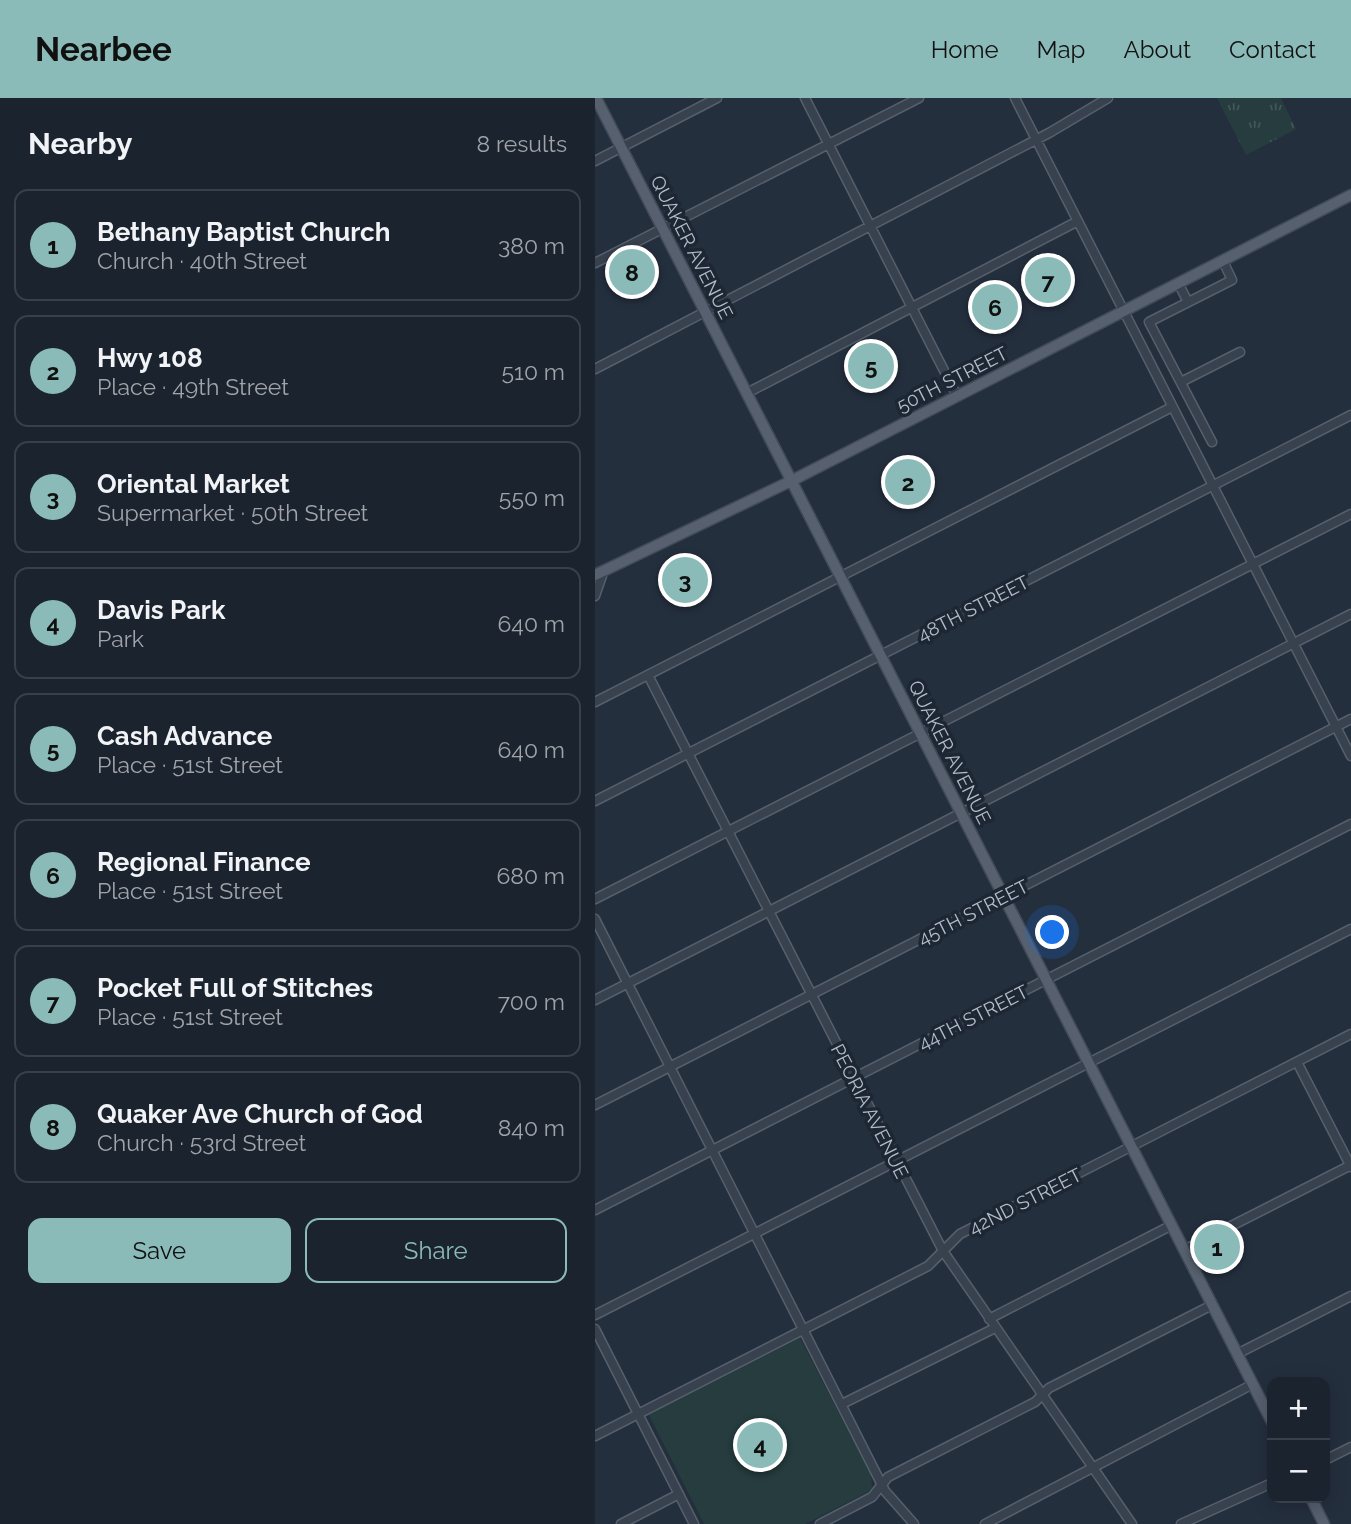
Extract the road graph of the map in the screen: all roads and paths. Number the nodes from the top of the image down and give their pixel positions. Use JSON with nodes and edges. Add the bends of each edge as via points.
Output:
{"nodes":[{"id":1,"x":596,"y":98,"type":"edge"},
{"id":2,"x":717,"y":98,"type":"edge"},
{"id":3,"x":806,"y":98,"type":"edge"},
{"id":4,"x":919,"y":98,"type":"edge"},
{"id":5,"x":1015,"y":98,"type":"edge"},
{"id":6,"x":1108,"y":98,"type":"edge"},
{"id":7,"x":1037,"y":139,"type":"junction"},
{"id":8,"x":829,"y":144,"type":"junction"},
{"id":9,"x":621,"y":147,"type":"junction"},
{"id":10,"x":595,"y":160,"type":"edge"},
{"id":11,"x":1351,"y":195,"type":"edge"},
{"id":12,"x":1078,"y":221,"type":"junction"},
{"id":13,"x":871,"y":226,"type":"junction"},
{"id":14,"x":663,"y":229,"type":"junction"},
{"id":15,"x":1223,"y":261,"type":"junction"},
{"id":16,"x":595,"y":263,"type":"edge"},
{"id":17,"x":1178,"y":283,"type":"junction"},
{"id":18,"x":1188,"y":302,"type":"junction"},
{"id":19,"x":912,"y":307,"type":"junction"},
{"id":20,"x":1123,"y":311,"type":"junction"},
{"id":21,"x":706,"y":313,"type":"junction"},
{"id":22,"x":1241,"y":352,"type":"dead end"},
{"id":23,"x":1168,"y":358,"type":"junction"},
{"id":24,"x":1152,"y":367,"type":"junction"},
{"id":25,"x":595,"y":369,"type":"edge"},
{"id":26,"x":1181,"y":382,"type":"junction"},
{"id":27,"x":747,"y":393,"type":"junction"},
{"id":28,"x":957,"y":396,"type":"junction"},
{"id":29,"x":1172,"y":407,"type":"junction"},
{"id":30,"x":1196,"y":413,"type":"junction"},
{"id":31,"x":1351,"y":415,"type":"edge"},
{"id":32,"x":1179,"y":421,"type":"junction"},
{"id":33,"x":1212,"y":442,"type":"dead end"},
{"id":34,"x":791,"y":481,"type":"junction"},
{"id":35,"x":1212,"y":486,"type":"junction"},
{"id":36,"x":1351,"y":514,"type":"edge"},
{"id":37,"x":1252,"y":564,"type":"junction"},
{"id":38,"x":600,"y":573,"type":"edge"},
{"id":39,"x":840,"y":577,"type":"junction"},
{"id":40,"x":595,"y":596,"type":"edge"},
{"id":41,"x":1351,"y":614,"type":"edge"},
{"id":42,"x":1293,"y":643,"type":"junction"},
{"id":43,"x":880,"y":655,"type":"junction"},
{"id":44,"x":648,"y":675,"type":"junction"},
{"id":45,"x":595,"y":702,"type":"edge"},
{"id":46,"x":1351,"y":719,"type":"edge"},
{"id":47,"x":1336,"y":727,"type":"junction"},
{"id":48,"x":920,"y":733,"type":"junction"},
{"id":49,"x":688,"y":753,"type":"junction"},
{"id":50,"x":1351,"y":756,"type":"edge"},
{"id":51,"x":595,"y":801,"type":"edge"},
{"id":52,"x":961,"y":813,"type":"junction"},
{"id":53,"x":1351,"y":824,"type":"edge"},
{"id":54,"x":728,"y":831,"type":"junction"},
{"id":55,"x":1003,"y":896,"type":"junction"},
{"id":56,"x":595,"y":899,"type":"edge"},
{"id":57,"x":769,"y":911,"type":"junction"},
{"id":58,"x":595,"y":919,"type":"edge"},
{"id":59,"x":1351,"y":929,"type":"edge"},
{"id":60,"x":1046,"y":980,"type":"junction"},
{"id":61,"x":628,"y":983,"type":"junction"},
{"id":62,"x":811,"y":995,"type":"junction"},
{"id":63,"x":595,"y":1000,"type":"edge"},
{"id":64,"x":1351,"y":1034,"type":"edge"},
{"id":65,"x":1297,"y":1062,"type":"junction"},
{"id":66,"x":1089,"y":1063,"type":"junction"},
{"id":67,"x":671,"y":1067,"type":"junction"},
{"id":68,"x":853,"y":1078,"type":"junction"},
{"id":69,"x":595,"y":1105,"type":"edge"},
{"id":70,"x":1131,"y":1146,"type":"junction"},
{"id":71,"x":713,"y":1150,"type":"junction"},
{"id":72,"x":896,"y":1161,"type":"junction"},
{"id":73,"x":1351,"y":1166,"type":"edge"},
{"id":74,"x":595,"y":1210,"type":"edge"},
{"id":75,"x":1172,"y":1225,"type":"junction"},
{"id":76,"x":755,"y":1233,"type":"junction"},
{"id":77,"x":1184,"y":1250,"type":"junction"},
{"id":78,"x":943,"y":1251,"type":"junction"},
{"id":79,"x":1351,"y":1296,"type":"edge"},
{"id":80,"x":1212,"y":1305,"type":"junction"},
{"id":81,"x":595,"y":1315,"type":"edge"},
{"id":82,"x":989,"y":1319,"type":"junction"},
{"id":83,"x":995,"y":1328,"type":"junction"},
{"id":84,"x":804,"y":1329,"type":"junction"},
{"id":85,"x":596,"y":1332,"type":"edge"},
{"id":86,"x":1237,"y":1354,"type":"junction"},
{"id":87,"x":1253,"y":1384,"type":"junction"},
{"id":88,"x":1042,"y":1395,"type":"junction"},
{"id":89,"x":842,"y":1404,"type":"junction"},
{"id":90,"x":1267,"y":1412,"type":"edge"},
{"id":91,"x":638,"y":1414,"type":"junction"},
{"id":92,"x":595,"y":1436,"type":"edge"},
{"id":93,"x":1351,"y":1447,"type":"edge"},
{"id":94,"x":1330,"y":1458,"type":"edge"},
{"id":95,"x":1093,"y":1468,"type":"junction"},
{"id":96,"x":881,"y":1484,"type":"junction"},
{"id":97,"x":1267,"y":1485,"type":"edge"},
{"id":98,"x":679,"y":1494,"type":"junction"},
{"id":99,"x":1314,"y":1503,"type":"edge"},
{"id":100,"x":621,"y":1524,"type":"edge"},
{"id":101,"x":694,"y":1524,"type":"edge"},
{"id":102,"x":820,"y":1524,"type":"edge"},
{"id":103,"x":914,"y":1524,"type":"edge"},
{"id":104,"x":985,"y":1524,"type":"edge"},
{"id":105,"x":1132,"y":1524,"type":"edge"},
{"id":106,"x":1181,"y":1524,"type":"edge"},
{"id":107,"x":1324,"y":1524,"type":"edge"}],
"edges":[{"from":1,"to":9,"type":"main road","name":"QUAKER AVENUE"},
{"from":2,"to":9,"type":"street"},
{"from":3,"to":8,"type":"street"},
{"from":4,"to":8,"type":"street"},
{"from":5,"to":7,"type":"street"},
{"from":6,"to":7,"type":"street"},
{"from":7,"to":12,"type":"street"},
{"from":7,"to":13,"type":"street"},
{"from":8,"to":13,"type":"street"},
{"from":8,"to":14,"type":"street"},
{"from":9,"to":10,"type":"street"},
{"from":9,"to":14,"type":"main road","name":"QUAKER AVENUE"},
{"from":11,"to":15,"type":"main road","name":"50TH STREET"},
{"from":12,"to":19,"type":"street"},
{"from":12,"to":20,"type":"street"},
{"from":13,"to":19,"type":"street"},
{"from":13,"to":21,"type":"street"},
{"from":14,"to":16,"type":"street"},
{"from":14,"to":21,"type":"main road","name":"QUAKER AVENUE"},
{"from":15,"to":17,"type":"main road","name":"50TH STREET"},
{"from":15,"to":18,"type":"street","via":[[1232,280]]},
{"from":17,"to":18,"type":"street"},
{"from":17,"to":20,"type":"main road","name":"50TH STREET"},
{"from":18,"to":23,"type":"street","via":[[1149,322]]},
{"from":19,"to":27,"type":"street"},
{"from":19,"to":28,"type":"street"},
{"from":20,"to":24,"type":"street"},
{"from":20,"to":28,"type":"main road","name":"50TH STREET"},
{"from":21,"to":25,"type":"street"},
{"from":21,"to":27,"type":"main road","name":"QUAKER AVENUE"},
{"from":22,"to":26,"type":"street"},
{"from":23,"to":24,"type":"street"},
{"from":23,"to":26,"type":"street"},
{"from":24,"to":29,"type":"street"},
{"from":26,"to":30,"type":"street"},
{"from":27,"to":34,"type":"main road","name":"QUAKER AVENUE"},
{"from":28,"to":34,"type":"main road","name":"50TH STREET"},
{"from":29,"to":32,"type":"street"},
{"from":29,"to":39,"type":"street"},
{"from":30,"to":32,"type":"street"},
{"from":30,"to":33,"type":"street"},
{"from":31,"to":35,"type":"street","name":"48TH STREET"},
{"from":32,"to":35,"type":"street"},
{"from":34,"to":38,"type":"main road","name":"50TH STREET"},
{"from":34,"to":39,"type":"main road","name":"QUAKER AVENUE"},
{"from":35,"to":37,"type":"street"},
{"from":35,"to":43,"type":"street","name":"48TH STREET"},
{"from":36,"to":37,"type":"street"},
{"from":37,"to":42,"type":"street"},
{"from":37,"to":48,"type":"street"},
{"from":38,"to":40,"type":"street","name":"50TH STREET"},
{"from":39,"to":43,"type":"main road","name":"QUAKER AVENUE"},
{"from":39,"to":44,"type":"street"},
{"from":41,"to":42,"type":"street"},
{"from":42,"to":47,"type":"street"},
{"from":42,"to":52,"type":"street"},
{"from":43,"to":48,"type":"main road","name":"QUAKER AVENUE"},
{"from":43,"to":49,"type":"street","name":"48TH STREET"},
{"from":44,"to":45,"type":"street"},
{"from":44,"to":49,"type":"street","name":"PEORIA AVENUE"},
{"from":46,"to":47,"type":"street","name":"45TH STREET"},
{"from":47,"to":50,"type":"street"},
{"from":47,"to":55,"type":"street","name":"45TH STREET"},
{"from":48,"to":52,"type":"main road","name":"QUAKER AVENUE"},
{"from":48,"to":54,"type":"street"},
{"from":49,"to":51,"type":"street","name":"48TH STREET"},
{"from":49,"to":54,"type":"street","name":"PEORIA AVENUE"},
{"from":52,"to":55,"type":"main road","name":"QUAKER AVENUE"},
{"from":52,"to":57,"type":"street"},
{"from":53,"to":60,"type":"street","name":"44TH STREET"},
{"from":54,"to":56,"type":"street"},
{"from":54,"to":57,"type":"street","name":"PEORIA AVENUE"},
{"from":55,"to":60,"type":"main road","name":"QUAKER AVENUE"},
{"from":55,"to":62,"type":"street","name":"45TH STREET"},
{"from":57,"to":61,"type":"street"},
{"from":57,"to":62,"type":"street","name":"PEORIA AVENUE"},
{"from":58,"to":61,"type":"street"},
{"from":59,"to":66,"type":"street"},
{"from":60,"to":66,"type":"main road","name":"QUAKER AVENUE"},
{"from":60,"to":68,"type":"street","name":"44TH STREET"},
{"from":61,"to":63,"type":"street"},
{"from":61,"to":67,"type":"street"},
{"from":62,"to":67,"type":"street","name":"45TH STREET"},
{"from":62,"to":68,"type":"street","name":"PEORIA AVENUE"},
{"from":64,"to":65,"type":"street","name":"42ND STREET"},
{"from":65,"to":70,"type":"street","name":"42ND STREET"},
{"from":65,"to":73,"type":"street"},
{"from":66,"to":70,"type":"main road","name":"QUAKER AVENUE"},
{"from":66,"to":72,"type":"street"},
{"from":67,"to":69,"type":"street","name":"45TH STREET"},
{"from":67,"to":71,"type":"street"},
{"from":68,"to":71,"type":"street","name":"44TH STREET"},
{"from":68,"to":72,"type":"street","name":"PEORIA AVENUE"},
{"from":70,"to":75,"type":"main road","name":"QUAKER AVENUE"},
{"from":70,"to":78,"type":"street","name":"42ND STREET","via":[[960,1234]]},
{"from":71,"to":74,"type":"street","name":"44TH STREET"},
{"from":71,"to":76,"type":"street"},
{"from":72,"to":76,"type":"street"},
{"from":72,"to":78,"type":"street","name":"PEORIA AVENUE"},
{"from":73,"to":77,"type":"street"},
{"from":75,"to":77,"type":"main road","name":"QUAKER AVENUE"},
{"from":75,"to":82,"type":"street"},
{"from":76,"to":81,"type":"street"},
{"from":76,"to":84,"type":"street"},
{"from":77,"to":80,"type":"main road","name":"QUAKER AVENUE"},
{"from":78,"to":82,"type":"street","name":"PEORIA AVENUE"},
{"from":78,"to":84,"type":"street","name":"42ND STREET","via":[[928,1266]]},
{"from":79,"to":86,"type":"street"},
{"from":80,"to":86,"type":"main road","name":"QUAKER AVENUE"},
{"from":80,"to":88,"type":"street"},
{"from":82,"to":83,"type":"street","name":"PEORIA AVENUE"},
{"from":83,"to":88,"type":"street","name":"PEORIA AVENUE"},
{"from":83,"to":89,"type":"street"},
{"from":84,"to":89,"type":"street"},
{"from":84,"to":91,"type":"street","name":"42ND STREET"},
{"from":85,"to":91,"type":"street"},
{"from":86,"to":87,"type":"main road","name":"QUAKER AVENUE"},
{"from":87,"to":90,"type":"main road","name":"QUAKER AVENUE"},
{"from":87,"to":95,"type":"street"},
{"from":88,"to":95,"type":"street","name":"PEORIA AVENUE"},
{"from":88,"to":96,"type":"street","via":[[888,1476]]},
{"from":89,"to":96,"type":"street"},
{"from":91,"to":92,"type":"street","name":"42ND STREET"},
{"from":91,"to":98,"type":"street"},
{"from":93,"to":94,"type":"street"},
{"from":95,"to":104,"type":"street"},
{"from":95,"to":105,"type":"street","name":"PEORIA AVENUE"},
{"from":96,"to":102,"type":"street","via":[[872,1497]]},
{"from":96,"to":103,"type":"street"},
{"from":97,"to":106,"type":"street"},
{"from":98,"to":100,"type":"street"},
{"from":98,"to":101,"type":"street"},
{"from":99,"to":107,"type":"main road"}]}
